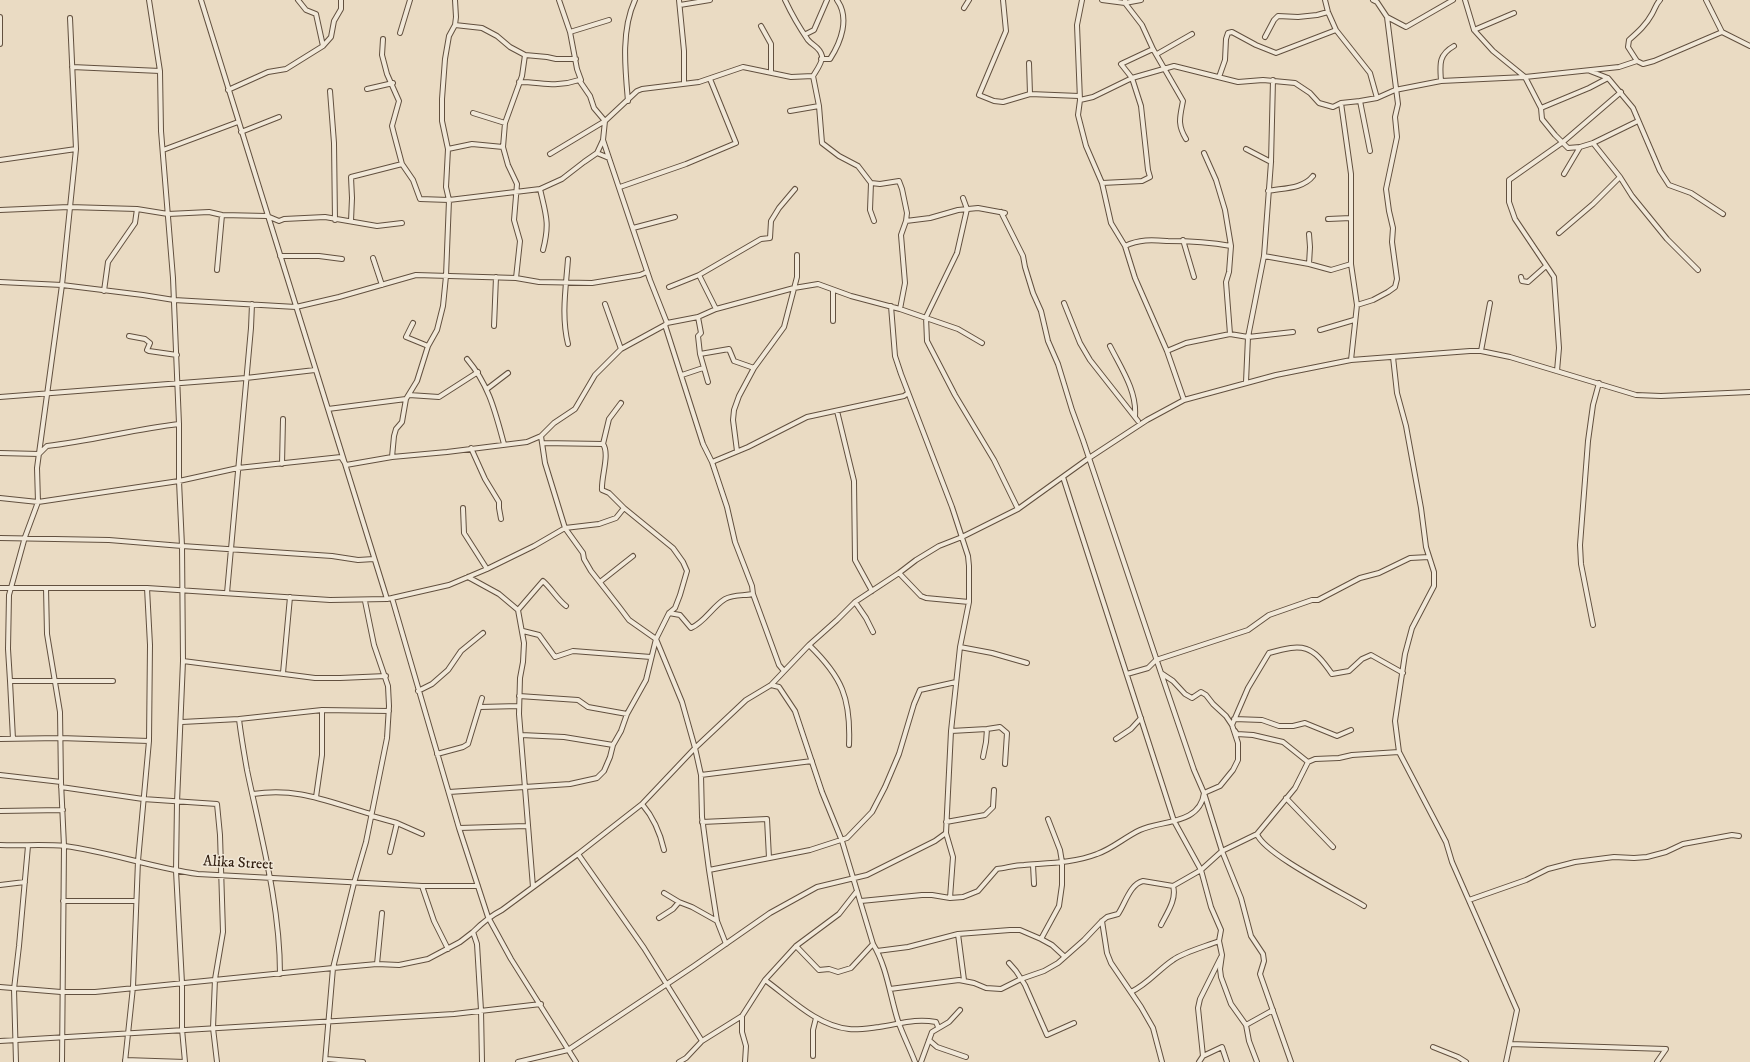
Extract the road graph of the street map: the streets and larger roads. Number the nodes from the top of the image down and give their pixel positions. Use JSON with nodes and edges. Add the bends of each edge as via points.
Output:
{"nodes":[{"id":1,"x":149,"y":0,"type":"edge"},
{"id":2,"x":201,"y":0,"type":"edge"},
{"id":3,"x":298,"y":0,"type":"edge"},
{"id":4,"x":341,"y":0,"type":"edge"},
{"id":5,"x":410,"y":0,"type":"edge"},
{"id":6,"x":455,"y":0,"type":"edge"},
{"id":7,"x":559,"y":0,"type":"edge"},
{"id":8,"x":635,"y":0,"type":"edge"},
{"id":9,"x":679,"y":0,"type":"edge"},
{"id":10,"x":710,"y":0,"type":"edge"},
{"id":11,"x":785,"y":0,"type":"edge"},
{"id":12,"x":827,"y":0,"type":"edge"},
{"id":13,"x":837,"y":0,"type":"edge"},
{"id":14,"x":969,"y":0,"type":"edge"},
{"id":15,"x":1003,"y":0,"type":"edge"},
{"id":16,"x":1082,"y":0,"type":"edge"},
{"id":17,"x":1102,"y":0,"type":"edge"},
{"id":18,"x":1141,"y":0,"type":"edge"},
{"id":19,"x":1325,"y":0,"type":"edge"},
{"id":20,"x":1373,"y":0,"type":"edge"},
{"id":21,"x":1454,"y":0,"type":"edge"},
{"id":22,"x":1465,"y":0,"type":"edge"},
{"id":23,"x":1660,"y":0,"type":"edge"},
{"id":24,"x":1706,"y":0,"type":"edge"},
{"id":25,"x":1125,"y":2,"type":"edge"},
{"id":26,"x":680,"y":6,"type":"junction"},
{"id":27,"x":964,"y":8,"type":"dead end"},
{"id":28,"x":1328,"y":12,"type":"junction"},
{"id":29,"x":1514,"y":13,"type":"dead end"},
{"id":30,"x":0,"y":17,"type":"edge"},
{"id":31,"x":1387,"y":17,"type":"junction"},
{"id":32,"x":70,"y":18,"type":"dead end"},
{"id":33,"x":609,"y":20,"type":"dead end"},
{"id":34,"x":455,"y":25,"type":"junction"},
{"id":35,"x":761,"y":26,"type":"dead end"},
{"id":36,"x":1336,"y":30,"type":"junction"},
{"id":37,"x":1474,"y":30,"type":"junction"},
{"id":38,"x":570,"y":32,"type":"junction"},
{"id":39,"x":1722,"y":32,"type":"junction"},
{"id":40,"x":400,"y":33,"type":"dead end"},
{"id":41,"x":806,"y":34,"type":"junction"},
{"id":42,"x":1192,"y":34,"type":"dead end"},
{"id":43,"x":1265,"y":36,"type":"dead end"},
{"id":44,"x":383,"y":39,"type":"dead end"},
{"id":45,"x":0,"y":44,"type":"edge"},
{"id":46,"x":323,"y":46,"type":"junction"},
{"id":47,"x":1454,"y":46,"type":"dead end"},
{"id":48,"x":1750,"y":46,"type":"edge"},
{"id":49,"x":1153,"y":49,"type":"junction"},
{"id":50,"x":1157,"y":54,"type":"junction"},
{"id":51,"x":525,"y":55,"type":"junction"},
{"id":52,"x":576,"y":59,"type":"junction"},
{"id":53,"x":822,"y":59,"type":"junction"},
{"id":54,"x":1637,"y":61,"type":"junction"},
{"id":55,"x":1029,"y":63,"type":"dead end"},
{"id":56,"x":72,"y":67,"type":"junction"},
{"id":57,"x":1165,"y":68,"type":"junction"},
{"id":58,"x":1587,"y":70,"type":"junction"},
{"id":59,"x":160,"y":71,"type":"junction"},
{"id":60,"x":771,"y":72,"type":"junction"},
{"id":61,"x":813,"y":76,"type":"junction"},
{"id":62,"x":1219,"y":77,"type":"junction"},
{"id":63,"x":1525,"y":77,"type":"junction"},
{"id":64,"x":1132,"y":78,"type":"junction"},
{"id":65,"x":1608,"y":78,"type":"junction"},
{"id":66,"x":710,"y":79,"type":"junction"},
{"id":67,"x":579,"y":80,"type":"junction"},
{"id":68,"x":1274,"y":80,"type":"junction"},
{"id":69,"x":1441,"y":81,"type":"junction"},
{"id":70,"x":519,"y":82,"type":"junction"},
{"id":71,"x":393,"y":83,"type":"junction"},
{"id":72,"x":684,"y":83,"type":"junction"},
{"id":73,"x":367,"y":89,"type":"dead end"},
{"id":74,"x":228,"y":90,"type":"junction"},
{"id":75,"x":1395,"y":90,"type":"junction"},
{"id":76,"x":330,"y":92,"type":"dead end"},
{"id":77,"x":1621,"y":92,"type":"junction"},
{"id":78,"x":1030,"y":94,"type":"junction"},
{"id":79,"x":1079,"y":98,"type":"junction"},
{"id":80,"x":1377,"y":98,"type":"junction"},
{"id":81,"x":628,"y":101,"type":"junction"},
{"id":82,"x":1360,"y":102,"type":"junction"},
{"id":83,"x":1341,"y":103,"type":"junction"},
{"id":84,"x":819,"y":106,"type":"junction"},
{"id":85,"x":1541,"y":108,"type":"junction"},
{"id":86,"x":790,"y":111,"type":"dead end"},
{"id":87,"x":473,"y":113,"type":"dead end"},
{"id":88,"x":279,"y":117,"type":"dead end"},
{"id":89,"x":605,"y":121,"type":"junction"},
{"id":90,"x":1638,"y":121,"type":"junction"},
{"id":91,"x":238,"y":122,"type":"junction"},
{"id":92,"x":505,"y":123,"type":"junction"},
{"id":93,"x":241,"y":132,"type":"junction"},
{"id":94,"x":1186,"y":139,"type":"dead end"},
{"id":95,"x":603,"y":140,"type":"junction"},
{"id":96,"x":1563,"y":142,"type":"junction"},
{"id":97,"x":1593,"y":143,"type":"junction"},
{"id":98,"x":503,"y":147,"type":"junction"},
{"id":99,"x":1580,"y":147,"type":"junction"},
{"id":100,"x":448,"y":148,"type":"junction"},
{"id":101,"x":76,"y":149,"type":"junction"},
{"id":102,"x":1246,"y":149,"type":"dead end"},
{"id":103,"x":163,"y":150,"type":"junction"},
{"id":104,"x":1370,"y":152,"type":"dead end"},
{"id":105,"x":597,"y":153,"type":"junction"},
{"id":106,"x":1204,"y":153,"type":"dead end"},
{"id":107,"x":550,"y":154,"type":"dead end"},
{"id":108,"x":609,"y":158,"type":"junction"},
{"id":109,"x":0,"y":160,"type":"edge"},
{"id":110,"x":1271,"y":162,"type":"junction"},
{"id":111,"x":402,"y":164,"type":"junction"},
{"id":112,"x":1564,"y":174,"type":"dead end"},
{"id":113,"x":1313,"y":176,"type":"dead end"},
{"id":114,"x":1620,"y":177,"type":"junction"},
{"id":115,"x":871,"y":183,"type":"junction"},
{"id":116,"x":1102,"y":183,"type":"junction"},
{"id":117,"x":620,"y":187,"type":"junction"},
{"id":118,"x":540,"y":189,"type":"junction"},
{"id":119,"x":795,"y":189,"type":"dead end"},
{"id":120,"x":1268,"y":191,"type":"junction"},
{"id":121,"x":516,"y":193,"type":"junction"},
{"id":122,"x":963,"y":198,"type":"dead end"},
{"id":123,"x":449,"y":200,"type":"junction"},
{"id":124,"x":69,"y":207,"type":"junction"},
{"id":125,"x":137,"y":209,"type":"junction"},
{"id":126,"x":966,"y":209,"type":"junction"},
{"id":127,"x":0,"y":210,"type":"edge"},
{"id":128,"x":168,"y":214,"type":"junction"},
{"id":129,"x":222,"y":214,"type":"junction"},
{"id":130,"x":1723,"y":214,"type":"dead end"},
{"id":131,"x":267,"y":216,"type":"junction"},
{"id":132,"x":675,"y":217,"type":"dead end"},
{"id":133,"x":1351,"y":218,"type":"junction"},
{"id":134,"x":1328,"y":219,"type":"dead end"},
{"id":135,"x":335,"y":220,"type":"junction"},
{"id":136,"x":350,"y":221,"type":"junction"},
{"id":137,"x":874,"y":221,"type":"dead end"},
{"id":138,"x":906,"y":221,"type":"junction"},
{"id":139,"x":402,"y":223,"type":"dead end"},
{"id":140,"x":633,"y":228,"type":"junction"},
{"id":141,"x":1559,"y":233,"type":"dead end"},
{"id":142,"x":1309,"y":234,"type":"dead end"},
{"id":143,"x":1183,"y":240,"type":"junction"},
{"id":144,"x":1125,"y":246,"type":"junction"},
{"id":145,"x":1231,"y":246,"type":"junction"},
{"id":146,"x":543,"y":250,"type":"dead end"},
{"id":147,"x":797,"y":255,"type":"dead end"},
{"id":148,"x":280,"y":256,"type":"junction"},
{"id":149,"x":1264,"y":256,"type":"junction"},
{"id":150,"x":373,"y":258,"type":"dead end"},
{"id":151,"x":342,"y":259,"type":"dead end"},
{"id":152,"x":568,"y":259,"type":"dead end"},
{"id":153,"x":1309,"y":264,"type":"junction"},
{"id":154,"x":1351,"y":264,"type":"junction"},
{"id":155,"x":1546,"y":266,"type":"junction"},
{"id":156,"x":217,"y":270,"type":"dead end"},
{"id":157,"x":1698,"y":270,"type":"dead end"},
{"id":158,"x":647,"y":272,"type":"junction"},
{"id":159,"x":640,"y":275,"type":"junction"},
{"id":160,"x":699,"y":275,"type":"junction"},
{"id":161,"x":446,"y":276,"type":"junction"},
{"id":162,"x":496,"y":277,"type":"junction"},
{"id":163,"x":1194,"y":277,"type":"dead end"},
{"id":164,"x":1522,"y":277,"type":"dead end"},
{"id":165,"x":516,"y":278,"type":"junction"},
{"id":166,"x":650,"y":280,"type":"junction"},
{"id":167,"x":0,"y":282,"type":"edge"},
{"id":168,"x":566,"y":282,"type":"junction"},
{"id":169,"x":62,"y":285,"type":"junction"},
{"id":170,"x":382,"y":285,"type":"junction"},
{"id":171,"x":669,"y":287,"type":"dead end"},
{"id":172,"x":794,"y":288,"type":"junction"},
{"id":173,"x":833,"y":290,"type":"junction"},
{"id":174,"x":104,"y":291,"type":"junction"},
{"id":175,"x":174,"y":300,"type":"junction"},
{"id":176,"x":1064,"y":303,"type":"dead end"},
{"id":177,"x":1490,"y":303,"type":"dead end"},
{"id":178,"x":252,"y":304,"type":"junction"},
{"id":179,"x":605,"y":304,"type":"dead end"},
{"id":180,"x":1356,"y":305,"type":"junction"},
{"id":181,"x":891,"y":306,"type":"junction"},
{"id":182,"x":296,"y":307,"type":"junction"},
{"id":183,"x":716,"y":309,"type":"junction"},
{"id":184,"x":900,"y":309,"type":"junction"},
{"id":185,"x":698,"y":317,"type":"junction"},
{"id":186,"x":926,"y":317,"type":"junction"},
{"id":187,"x":1354,"y":320,"type":"junction"},
{"id":188,"x":833,"y":321,"type":"dead end"},
{"id":189,"x":413,"y":323,"type":"dead end"},
{"id":190,"x":666,"y":324,"type":"junction"},
{"id":191,"x":494,"y":326,"type":"dead end"},
{"id":192,"x":1320,"y":330,"type":"dead end"},
{"id":193,"x":1293,"y":332,"type":"dead end"},
{"id":194,"x":1230,"y":334,"type":"junction"},
{"id":195,"x":129,"y":336,"type":"dead end"},
{"id":196,"x":1248,"y":337,"type":"junction"},
{"id":197,"x":982,"y":343,"type":"dead end"},
{"id":198,"x":568,"y":344,"type":"dead end"},
{"id":199,"x":428,"y":346,"type":"junction"},
{"id":200,"x":1110,"y":346,"type":"dead end"},
{"id":201,"x":621,"y":349,"type":"junction"},
{"id":202,"x":1167,"y":351,"type":"junction"},
{"id":203,"x":1481,"y":351,"type":"junction"},
{"id":204,"x":700,"y":354,"type":"junction"},
{"id":205,"x":177,"y":355,"type":"junction"},
{"id":206,"x":1393,"y":356,"type":"junction"},
{"id":207,"x":467,"y":358,"type":"dead end"},
{"id":208,"x":1351,"y":360,"type":"junction"},
{"id":209,"x":703,"y":368,"type":"junction"},
{"id":210,"x":754,"y":368,"type":"junction"},
{"id":211,"x":315,"y":370,"type":"junction"},
{"id":212,"x":1557,"y":370,"type":"junction"},
{"id":213,"x":478,"y":372,"type":"junction"},
{"id":214,"x":508,"y":373,"type":"dead end"},
{"id":215,"x":682,"y":375,"type":"junction"},
{"id":216,"x":246,"y":378,"type":"junction"},
{"id":217,"x":178,"y":382,"type":"junction"},
{"id":218,"x":708,"y":382,"type":"dead end"},
{"id":219,"x":1246,"y":382,"type":"junction"},
{"id":220,"x":1599,"y":383,"type":"junction"},
{"id":221,"x":488,"y":390,"type":"junction"},
{"id":222,"x":1750,"y":392,"type":"edge"},
{"id":223,"x":908,"y":393,"type":"junction"},
{"id":224,"x":48,"y":394,"type":"junction"},
{"id":225,"x":409,"y":395,"type":"junction"},
{"id":226,"x":0,"y":397,"type":"edge"},
{"id":227,"x":406,"y":400,"type":"junction"},
{"id":228,"x":1184,"y":400,"type":"junction"},
{"id":229,"x":621,"y":403,"type":"dead end"},
{"id":230,"x":328,"y":409,"type":"junction"},
{"id":231,"x":837,"y":411,"type":"junction"},
{"id":232,"x":283,"y":419,"type":"dead end"},
{"id":233,"x":1136,"y":419,"type":"junction"},
{"id":234,"x":1146,"y":420,"type":"junction"},
{"id":235,"x":179,"y":424,"type":"junction"},
{"id":236,"x":1130,"y":430,"type":"junction"},
{"id":237,"x":541,"y":436,"type":"junction"},
{"id":238,"x":542,"y":443,"type":"junction"},
{"id":239,"x":504,"y":444,"type":"junction"},
{"id":240,"x":603,"y":444,"type":"junction"},
{"id":241,"x":471,"y":448,"type":"junction"},
{"id":242,"x":737,"y":451,"type":"junction"},
{"id":243,"x":0,"y":453,"type":"edge"},
{"id":244,"x":39,"y":454,"type":"junction"},
{"id":245,"x":392,"y":457,"type":"junction"},
{"id":246,"x":1089,"y":458,"type":"junction"},
{"id":247,"x":712,"y":462,"type":"junction"},
{"id":248,"x":282,"y":464,"type":"junction"},
{"id":249,"x":346,"y":465,"type":"junction"},
{"id":250,"x":238,"y":468,"type":"junction"},
{"id":251,"x":1063,"y":477,"type":"junction"},
{"id":252,"x":178,"y":481,"type":"junction"},
{"id":253,"x":0,"y":498,"type":"edge"},
{"id":254,"x":38,"y":502,"type":"junction"},
{"id":255,"x":463,"y":508,"type":"dead end"},
{"id":256,"x":624,"y":508,"type":"junction"},
{"id":257,"x":1018,"y":509,"type":"junction"},
{"id":258,"x":501,"y":519,"type":"dead end"},
{"id":259,"x":565,"y":528,"type":"junction"},
{"id":260,"x":25,"y":537,"type":"junction"},
{"id":261,"x":962,"y":537,"type":"junction"},
{"id":262,"x":0,"y":538,"type":"edge"},
{"id":263,"x":182,"y":546,"type":"junction"},
{"id":264,"x":231,"y":548,"type":"junction"},
{"id":265,"x":633,"y":556,"type":"dead end"},
{"id":266,"x":1429,"y":557,"type":"junction"},
{"id":267,"x":374,"y":559,"type":"junction"},
{"id":268,"x":487,"y":569,"type":"junction"},
{"id":269,"x":899,"y":573,"type":"junction"},
{"id":270,"x":468,"y":577,"type":"junction"},
{"id":271,"x":600,"y":582,"type":"junction"},
{"id":272,"x":12,"y":586,"type":"junction"},
{"id":273,"x":0,"y":588,"type":"edge"},
{"id":274,"x":46,"y":588,"type":"junction"},
{"id":275,"x":147,"y":588,"type":"junction"},
{"id":276,"x":183,"y":591,"type":"junction"},
{"id":277,"x":872,"y":591,"type":"junction"},
{"id":278,"x":227,"y":593,"type":"junction"},
{"id":279,"x":753,"y":594,"type":"junction"},
{"id":280,"x":290,"y":597,"type":"junction"},
{"id":281,"x":392,"y":598,"type":"junction"},
{"id":282,"x":387,"y":599,"type":"junction"},
{"id":283,"x":365,"y":600,"type":"junction"},
{"id":284,"x":855,"y":602,"type":"junction"},
{"id":285,"x":969,"y":602,"type":"junction"},
{"id":286,"x":566,"y":606,"type":"dead end"},
{"id":287,"x":518,"y":610,"type":"junction"},
{"id":288,"x":669,"y":613,"type":"junction"},
{"id":289,"x":1593,"y":625,"type":"dead end"},
{"id":290,"x":523,"y":631,"type":"junction"},
{"id":291,"x":873,"y":632,"type":"dead end"},
{"id":292,"x":483,"y":633,"type":"dead end"},
{"id":293,"x":656,"y":639,"type":"junction"},
{"id":294,"x":809,"y":645,"type":"junction"},
{"id":295,"x":960,"y":647,"type":"junction"},
{"id":296,"x":651,"y":657,"type":"junction"},
{"id":297,"x":1156,"y":660,"type":"junction"},
{"id":298,"x":183,"y":661,"type":"junction"},
{"id":299,"x":1027,"y":663,"type":"dead end"},
{"id":300,"x":784,"y":671,"type":"junction"},
{"id":301,"x":283,"y":673,"type":"junction"},
{"id":302,"x":1161,"y":673,"type":"junction"},
{"id":303,"x":1403,"y":673,"type":"junction"},
{"id":304,"x":1127,"y":674,"type":"junction"},
{"id":305,"x":386,"y":676,"type":"junction"},
{"id":306,"x":54,"y":680,"type":"junction"},
{"id":307,"x":113,"y":680,"type":"dead end"},
{"id":308,"x":10,"y":681,"type":"junction"},
{"id":309,"x":956,"y":682,"type":"junction"},
{"id":310,"x":771,"y":685,"type":"junction"},
{"id":311,"x":418,"y":692,"type":"junction"},
{"id":312,"x":519,"y":696,"type":"junction"},
{"id":313,"x":482,"y":698,"type":"dead end"},
{"id":314,"x":519,"y":706,"type":"junction"},
{"id":315,"x":480,"y":707,"type":"junction"},
{"id":316,"x":322,"y":710,"type":"junction"},
{"id":317,"x":389,"y":711,"type":"junction"},
{"id":318,"x":627,"y":714,"type":"junction"},
{"id":319,"x":239,"y":718,"type":"junction"},
{"id":320,"x":1141,"y":718,"type":"junction"},
{"id":321,"x":1234,"y":719,"type":"junction"},
{"id":322,"x":182,"y":722,"type":"junction"},
{"id":323,"x":1232,"y":725,"type":"junction"},
{"id":324,"x":987,"y":730,"type":"junction"},
{"id":325,"x":1351,"y":730,"type":"dead end"},
{"id":326,"x":951,"y":731,"type":"junction"},
{"id":327,"x":520,"y":735,"type":"junction"},
{"id":328,"x":60,"y":738,"type":"junction"},
{"id":329,"x":0,"y":739,"type":"edge"},
{"id":330,"x":13,"y":739,"type":"junction"},
{"id":331,"x":1116,"y":739,"type":"dead end"},
{"id":332,"x":149,"y":741,"type":"junction"},
{"id":333,"x":849,"y":744,"type":"dead end"},
{"id":334,"x":613,"y":745,"type":"junction"},
{"id":335,"x":696,"y":748,"type":"junction"},
{"id":336,"x":1399,"y":752,"type":"junction"},
{"id":337,"x":437,"y":754,"type":"junction"},
{"id":338,"x":983,"y":757,"type":"dead end"},
{"id":339,"x":812,"y":762,"type":"junction"},
{"id":340,"x":1308,"y":762,"type":"junction"},
{"id":341,"x":1005,"y":764,"type":"dead end"},
{"id":342,"x":0,"y":775,"type":"edge"},
{"id":343,"x":701,"y":775,"type":"junction"},
{"id":344,"x":61,"y":784,"type":"junction"},
{"id":345,"x":524,"y":787,"type":"junction"},
{"id":346,"x":994,"y":790,"type":"dead end"},
{"id":347,"x":449,"y":792,"type":"junction"},
{"id":348,"x":253,"y":794,"type":"junction"},
{"id":349,"x":1204,"y":794,"type":"junction"},
{"id":350,"x":316,"y":797,"type":"junction"},
{"id":351,"x":1286,"y":798,"type":"junction"},
{"id":352,"x":143,"y":799,"type":"junction"},
{"id":353,"x":177,"y":802,"type":"junction"},
{"id":354,"x":642,"y":804,"type":"junction"},
{"id":355,"x":0,"y":810,"type":"edge"},
{"id":356,"x":63,"y":810,"type":"junction"},
{"id":357,"x":372,"y":815,"type":"junction"},
{"id":358,"x":1048,"y":819,"type":"dead end"},
{"id":359,"x":1174,"y":821,"type":"junction"},
{"id":360,"x":702,"y":822,"type":"junction"},
{"id":361,"x":946,"y":822,"type":"junction"},
{"id":362,"x":397,"y":823,"type":"junction"},
{"id":363,"x":527,"y":826,"type":"junction"},
{"id":364,"x":459,"y":828,"type":"junction"},
{"id":365,"x":946,"y":833,"type":"junction"},
{"id":366,"x":422,"y":834,"type":"dead end"},
{"id":367,"x":1257,"y":834,"type":"junction"},
{"id":368,"x":1739,"y":836,"type":"dead end"},
{"id":369,"x":842,"y":841,"type":"junction"},
{"id":370,"x":0,"y":845,"type":"edge"},
{"id":371,"x":28,"y":846,"type":"junction"},
{"id":372,"x":64,"y":846,"type":"junction"},
{"id":373,"x":1333,"y":847,"type":"dead end"},
{"id":374,"x":664,"y":850,"type":"dead end"},
{"id":375,"x":1222,"y":851,"type":"junction"},
{"id":376,"x":390,"y":852,"type":"dead end"},
{"id":377,"x":578,"y":854,"type":"junction"},
{"id":378,"x":769,"y":858,"type":"junction"},
{"id":379,"x":138,"y":861,"type":"junction"},
{"id":380,"x":1062,"y":862,"type":"junction"},
{"id":381,"x":1033,"y":865,"type":"junction"},
{"id":382,"x":709,"y":870,"type":"junction"},
{"id":383,"x":1201,"y":870,"type":"junction"},
{"id":384,"x":176,"y":871,"type":"junction"},
{"id":385,"x":221,"y":876,"type":"junction"},
{"id":386,"x":270,"y":878,"type":"junction"},
{"id":387,"x":853,"y":878,"type":"junction"},
{"id":388,"x":25,"y":882,"type":"junction"},
{"id":389,"x":354,"y":883,"type":"junction"},
{"id":390,"x":1034,"y":884,"type":"dead end"},
{"id":391,"x":0,"y":885,"type":"edge"},
{"id":392,"x":422,"y":886,"type":"junction"},
{"id":393,"x":478,"y":886,"type":"junction"},
{"id":394,"x":1173,"y":886,"type":"junction"},
{"id":395,"x":533,"y":887,"type":"junction"},
{"id":396,"x":857,"y":890,"type":"junction"},
{"id":397,"x":664,"y":892,"type":"dead end"},
{"id":398,"x":950,"y":898,"type":"junction"},
{"id":399,"x":1469,"y":900,"type":"junction"},
{"id":400,"x":63,"y":901,"type":"junction"},
{"id":401,"x":136,"y":901,"type":"junction"},
{"id":402,"x":861,"y":901,"type":"junction"},
{"id":403,"x":679,"y":902,"type":"junction"},
{"id":404,"x":1364,"y":906,"type":"dead end"},
{"id":405,"x":382,"y":913,"type":"dead end"},
{"id":406,"x":488,"y":917,"type":"junction"},
{"id":407,"x":659,"y":918,"type":"dead end"},
{"id":408,"x":717,"y":921,"type":"junction"},
{"id":409,"x":1102,"y":921,"type":"junction"},
{"id":410,"x":1161,"y":925,"type":"dead end"},
{"id":411,"x":473,"y":932,"type":"junction"},
{"id":412,"x":958,"y":934,"type":"junction"},
{"id":413,"x":1041,"y":938,"type":"junction"},
{"id":414,"x":1219,"y":941,"type":"junction"},
{"id":415,"x":726,"y":944,"type":"junction"},
{"id":416,"x":873,"y":944,"type":"junction"},
{"id":417,"x":796,"y":946,"type":"junction"},
{"id":418,"x":448,"y":949,"type":"junction"},
{"id":419,"x":877,"y":951,"type":"junction"},
{"id":420,"x":1222,"y":955,"type":"junction"},
{"id":421,"x":1065,"y":958,"type":"junction"},
{"id":422,"x":1009,"y":963,"type":"dead end"},
{"id":423,"x":377,"y":964,"type":"junction"},
{"id":424,"x":333,"y":968,"type":"junction"},
{"id":425,"x":280,"y":974,"type":"junction"},
{"id":426,"x":215,"y":979,"type":"junction"},
{"id":427,"x":1021,"y":979,"type":"junction"},
{"id":428,"x":766,"y":980,"type":"junction"},
{"id":429,"x":964,"y":980,"type":"junction"},
{"id":430,"x":182,"y":982,"type":"junction"},
{"id":431,"x":666,"y":985,"type":"junction"},
{"id":432,"x":133,"y":987,"type":"junction"},
{"id":433,"x":0,"y":988,"type":"edge"},
{"id":434,"x":14,"y":989,"type":"junction"},
{"id":435,"x":890,"y":989,"type":"junction"},
{"id":436,"x":61,"y":992,"type":"junction"},
{"id":437,"x":1131,"y":992,"type":"junction"},
{"id":438,"x":541,"y":1004,"type":"junction"},
{"id":439,"x":481,"y":1010,"type":"junction"},
{"id":440,"x":960,"y":1010,"type":"dead end"},
{"id":441,"x":1273,"y":1010,"type":"junction"},
{"id":442,"x":742,"y":1016,"type":"junction"},
{"id":443,"x":816,"y":1018,"type":"junction"},
{"id":444,"x":329,"y":1021,"type":"junction"},
{"id":445,"x":899,"y":1022,"type":"junction"},
{"id":446,"x":1074,"y":1022,"type":"dead end"},
{"id":447,"x":1246,"y":1025,"type":"junction"},
{"id":448,"x":938,"y":1027,"type":"junction"},
{"id":449,"x":213,"y":1028,"type":"junction"},
{"id":450,"x":182,"y":1029,"type":"junction"},
{"id":451,"x":127,"y":1034,"type":"junction"},
{"id":452,"x":62,"y":1037,"type":"junction"},
{"id":453,"x":15,"y":1040,"type":"junction"},
{"id":454,"x":929,"y":1040,"type":"junction"},
{"id":455,"x":0,"y":1041,"type":"edge"},
{"id":456,"x":702,"y":1041,"type":"junction"},
{"id":457,"x":1510,"y":1044,"type":"junction"},
{"id":458,"x":1433,"y":1047,"type":"dead end"},
{"id":459,"x":568,"y":1050,"type":"junction"},
{"id":460,"x":813,"y":1056,"type":"dead end"},
{"id":461,"x":1203,"y":1056,"type":"junction"},
{"id":462,"x":966,"y":1057,"type":"dead end"},
{"id":463,"x":687,"y":1060,"type":"edge"},
{"id":464,"x":125,"y":1061,"type":"edge"},
{"id":465,"x":326,"y":1061,"type":"edge"},
{"id":466,"x":16,"y":1062,"type":"edge"},
{"id":467,"x":62,"y":1062,"type":"edge"},
{"id":468,"x":185,"y":1062,"type":"edge"},
{"id":469,"x":217,"y":1062,"type":"edge"},
{"id":470,"x":364,"y":1062,"type":"edge"},
{"id":471,"x":482,"y":1062,"type":"edge"},
{"id":472,"x":521,"y":1062,"type":"edge"},
{"id":473,"x":576,"y":1062,"type":"edge"},
{"id":474,"x":679,"y":1062,"type":"edge"},
{"id":475,"x":745,"y":1062,"type":"edge"},
{"id":476,"x":915,"y":1062,"type":"edge"},
{"id":477,"x":921,"y":1062,"type":"edge"},
{"id":478,"x":1162,"y":1062,"type":"edge"},
{"id":479,"x":1199,"y":1062,"type":"edge"},
{"id":480,"x":1227,"y":1062,"type":"edge"},
{"id":481,"x":1256,"y":1062,"type":"edge"},
{"id":482,"x":1291,"y":1062,"type":"edge"},
{"id":483,"x":1466,"y":1062,"type":"edge"},
{"id":484,"x":1506,"y":1062,"type":"edge"},
{"id":485,"x":1657,"y":1062,"type":"edge"}],
"edges":[{"from":1,"to":59,"type":"street"},
{"from":2,"to":74,"type":"street"},
{"from":3,"to":46,"type":"street","via":[[306,10],[316,14]]},
{"from":4,"to":46,"type":"street","via":[[341,9],[334,20],[331,37]]},
{"from":5,"to":40,"type":"street"},
{"from":6,"to":34,"type":"street"},
{"from":7,"to":38,"type":"street"},
{"from":8,"to":81,"type":"street","via":[[626,29]]},
{"from":9,"to":26,"type":"street"},
{"from":10,"to":26,"type":"street"},
{"from":11,"to":41,"type":"street","via":[[797,25]]},
{"from":12,"to":41,"type":"street","via":[[814,30]]},
{"from":13,"to":53,"type":"street","via":[[844,17],[842,33],[830,59]]},
{"from":14,"to":27,"type":"street"},
{"from":15,"to":78,"type":"street","via":[[1006,31],[979,95],[1003,102]]},
{"from":16,"to":79,"type":"street","via":[[1077,25]]},
{"from":17,"to":25,"type":"street"},
{"from":18,"to":25,"type":"street"},
{"from":19,"to":28,"type":"street"},
{"from":20,"to":31,"type":"street"},
{"from":21,"to":31,"type":"street","via":[[1406,27]]},
{"from":22,"to":37,"type":"street"},
{"from":23,"to":54,"type":"street","via":[[1643,28],[1629,40],[1628,47]]},
{"from":24,"to":39,"type":"street"},
{"from":25,"to":49,"type":"street","via":[[1142,25]]},
{"from":26,"to":72,"type":"street"},
{"from":28,"to":36,"type":"street"},
{"from":28,"to":43,"type":"street","via":[[1298,17],[1278,16]]},
{"from":29,"to":37,"type":"street"},
{"from":30,"to":45,"type":"street"},
{"from":31,"to":75,"type":"street"},
{"from":32,"to":56,"type":"street"},
{"from":33,"to":38,"type":"street"},
{"from":34,"to":51,"type":"street","via":[[482,28]]},
{"from":34,"to":100,"type":"street","via":[[449,36],[442,78],[442,121]]},
{"from":35,"to":60,"type":"street","via":[[771,44]]},
{"from":36,"to":62,"type":"street","via":[[1276,53],[1232,32],[1228,33],[1225,60]]},
{"from":36,"to":80,"type":"street","via":[[1370,73]]},
{"from":37,"to":63,"type":"street","via":[[1489,47]]},
{"from":38,"to":52,"type":"street"},
{"from":39,"to":48,"type":"street"},
{"from":39,"to":54,"type":"street","via":[[1654,61],[1643,64]]},
{"from":41,"to":53,"type":"street","via":[[809,41],[818,47]]},
{"from":42,"to":50,"type":"street"},
{"from":44,"to":71,"type":"street","via":[[382,54]]},
{"from":46,"to":74,"type":"street","via":[[286,69],[268,72]]},
{"from":47,"to":69,"type":"street","via":[[1446,50],[1442,57]]},
{"from":49,"to":50,"type":"street"},
{"from":49,"to":64,"type":"street","via":[[1121,64]]},
{"from":50,"to":57,"type":"street"},
{"from":51,"to":52,"type":"street"},
{"from":51,"to":70,"type":"street"},
{"from":52,"to":67,"type":"street"},
{"from":53,"to":61,"type":"street"},
{"from":54,"to":58,"type":"street","via":[[1619,67]]},
{"from":55,"to":78,"type":"street"},
{"from":56,"to":59,"type":"street"},
{"from":56,"to":101,"type":"street"},
{"from":57,"to":62,"type":"street","via":[[1174,66]]},
{"from":57,"to":64,"type":"street"},
{"from":57,"to":94,"type":"street","via":[[1183,100],[1180,129]]},
{"from":58,"to":63,"type":"street"},
{"from":58,"to":65,"type":"street"},
{"from":59,"to":103,"type":"street"},
{"from":60,"to":61,"type":"street","via":[[791,77]]},
{"from":60,"to":66,"type":"street","via":[[742,67]]},
{"from":61,"to":84,"type":"street"},
{"from":62,"to":68,"type":"street","via":[[1238,82]]},
{"from":63,"to":69,"type":"street"},
{"from":63,"to":85,"type":"street"},
{"from":64,"to":79,"type":"street","via":[[1093,97]]},
{"from":64,"to":116,"type":"street","via":[[1141,106],[1150,177],[1142,181]]},
{"from":65,"to":77,"type":"street"},
{"from":65,"to":85,"type":"street"},
{"from":66,"to":72,"type":"street"},
{"from":66,"to":117,"type":"street","via":[[736,142],[686,164]]},
{"from":67,"to":70,"type":"street","via":[[552,85]]},
{"from":67,"to":89,"type":"street","via":[[590,96],[594,108]]},
{"from":68,"to":83,"type":"street","via":[[1295,83],[1319,103],[1332,108]]},
{"from":68,"to":110,"type":"street"},
{"from":69,"to":75,"type":"street"},
{"from":70,"to":92,"type":"street"},
{"from":71,"to":73,"type":"street"},
{"from":71,"to":111,"type":"street","via":[[399,101],[392,126]]},
{"from":72,"to":81,"type":"street","via":[[642,89]]},
{"from":74,"to":91,"type":"street"},
{"from":75,"to":80,"type":"street"},
{"from":75,"to":180,"type":"street","via":[[1398,104],[1395,117],[1397,137],[1386,189],[1393,228],[1392,242],[1397,279],[1395,287],[1388,292]]},
{"from":76,"to":135,"type":"street","via":[[335,151]]},
{"from":77,"to":90,"type":"street","via":[[1633,108]]},
{"from":77,"to":96,"type":"street"},
{"from":78,"to":79,"type":"street"},
{"from":79,"to":116,"type":"street","via":[[1078,115],[1086,146]]},
{"from":80,"to":82,"type":"street"},
{"from":81,"to":89,"type":"street"},
{"from":82,"to":83,"type":"street"},
{"from":82,"to":104,"type":"street"},
{"from":83,"to":133,"type":"street","via":[[1351,174]]},
{"from":84,"to":86,"type":"street"},
{"from":84,"to":115,"type":"street","via":[[822,143],[858,166]]},
{"from":85,"to":96,"type":"street","via":[[1542,119]]},
{"from":87,"to":92,"type":"street"},
{"from":88,"to":93,"type":"street"},
{"from":89,"to":95,"type":"street"},
{"from":89,"to":107,"type":"street"},
{"from":90,"to":97,"type":"street"},
{"from":90,"to":130,"type":"street","via":[[1669,185],[1691,193]]},
{"from":91,"to":93,"type":"street"},
{"from":91,"to":103,"type":"street"},
{"from":92,"to":98,"type":"street"},
{"from":93,"to":131,"type":"street"},
{"from":95,"to":105,"type":"street"},
{"from":95,"to":108,"type":"street"},
{"from":96,"to":99,"type":"street","via":[[1568,148]]},
{"from":96,"to":155,"type":"street","via":[[1511,178],[1508,185],[1509,202],[1515,219]]},
{"from":97,"to":99,"type":"street"},
{"from":97,"to":114,"type":"street"},
{"from":98,"to":100,"type":"street","via":[[472,144]]},
{"from":98,"to":121,"type":"street","via":[[516,179]]},
{"from":99,"to":112,"type":"street"},
{"from":100,"to":123,"type":"street","via":[[446,187]]},
{"from":101,"to":109,"type":"street"},
{"from":101,"to":124,"type":"street"},
{"from":102,"to":110,"type":"street"},
{"from":103,"to":128,"type":"street"},
{"from":105,"to":108,"type":"street"},
{"from":105,"to":118,"type":"street","via":[[562,179]]},
{"from":106,"to":145,"type":"street","via":[[1225,210]]},
{"from":108,"to":117,"type":"street"},
{"from":110,"to":120,"type":"street"},
{"from":111,"to":123,"type":"street","via":[[413,180],[420,199]]},
{"from":111,"to":136,"type":"street","via":[[351,177]]},
{"from":113,"to":120,"type":"street","via":[[1309,181],[1297,186]]},
{"from":114,"to":141,"type":"street"},
{"from":114,"to":157,"type":"street","via":[[1667,240]]},
{"from":115,"to":137,"type":"street","via":[[870,210]]},
{"from":115,"to":138,"type":"street","via":[[899,181],[907,213]]},
{"from":116,"to":144,"type":"street","via":[[1111,223]]},
{"from":117,"to":140,"type":"street"},
{"from":118,"to":121,"type":"street"},
{"from":118,"to":146,"type":"street","via":[[548,217]]},
{"from":119,"to":160,"type":"street","via":[[771,221],[770,238],[761,239]]},
{"from":120,"to":149,"type":"street"},
{"from":121,"to":123,"type":"street"},
{"from":121,"to":165,"type":"street","via":[[514,220],[520,241]]},
{"from":122,"to":126,"type":"street"},
{"from":123,"to":161,"type":"street"},
{"from":124,"to":125,"type":"street"},
{"from":124,"to":127,"type":"street"},
{"from":124,"to":169,"type":"street"},
{"from":125,"to":128,"type":"street"},
{"from":125,"to":174,"type":"street","via":[[135,223],[108,262]]},
{"from":126,"to":138,"type":"street"},
{"from":126,"to":186,"type":"street","via":[[957,253]]},
{"from":126,"to":246,"type":"street","via":[[1003,212],[1023,256],[1033,293],[1041,310],[1048,341]]},
{"from":128,"to":129,"type":"street"},
{"from":128,"to":175,"type":"street"},
{"from":129,"to":131,"type":"street"},
{"from":129,"to":156,"type":"street"},
{"from":131,"to":135,"type":"street","via":[[279,221],[304,217],[325,217]]},
{"from":131,"to":148,"type":"street"},
{"from":132,"to":140,"type":"street"},
{"from":133,"to":134,"type":"street"},
{"from":133,"to":154,"type":"street"},
{"from":135,"to":136,"type":"street"},
{"from":136,"to":139,"type":"street","via":[[377,226]]},
{"from":138,"to":184,"type":"street","via":[[901,235],[905,283]]},
{"from":140,"to":158,"type":"street"},
{"from":142,"to":153,"type":"street"},
{"from":143,"to":144,"type":"street","via":[[1152,239],[1135,241]]},
{"from":143,"to":145,"type":"street"},
{"from":143,"to":163,"type":"street"},
{"from":144,"to":202,"type":"street","via":[[1135,278]]},
{"from":145,"to":194,"type":"street","via":[[1226,282]]},
{"from":147,"to":172,"type":"street"},
{"from":148,"to":151,"type":"street"},
{"from":148,"to":182,"type":"street"},
{"from":149,"to":153,"type":"street"},
{"from":149,"to":196,"type":"street"},
{"from":150,"to":170,"type":"street"},
{"from":152,"to":168,"type":"street"},
{"from":153,"to":154,"type":"street","via":[[1331,270]]},
{"from":154,"to":180,"type":"street"},
{"from":155,"to":164,"type":"street","via":[[1528,282],[1525,283]]},
{"from":155,"to":212,"type":"street","via":[[1554,278],[1556,296],[1559,348]]},
{"from":158,"to":159,"type":"street"},
{"from":158,"to":166,"type":"street"},
{"from":159,"to":166,"type":"street"},
{"from":159,"to":168,"type":"street","via":[[592,283]]},
{"from":160,"to":171,"type":"street"},
{"from":160,"to":183,"type":"street"},
{"from":161,"to":162,"type":"street"},
{"from":161,"to":170,"type":"street","via":[[416,275]]},
{"from":161,"to":199,"type":"street","via":[[437,330]]},
{"from":162,"to":165,"type":"street"},
{"from":162,"to":191,"type":"street"},
{"from":165,"to":168,"type":"street","via":[[539,282]]},
{"from":166,"to":190,"type":"street"},
{"from":167,"to":169,"type":"street"},
{"from":168,"to":198,"type":"street","via":[[565,329]]},
{"from":169,"to":174,"type":"street"},
{"from":169,"to":224,"type":"street"},
{"from":170,"to":182,"type":"street"},
{"from":172,"to":173,"type":"street","via":[[818,284]]},
{"from":172,"to":183,"type":"street"},
{"from":172,"to":210,"type":"street","via":[[784,327]]},
{"from":173,"to":181,"type":"street"},
{"from":173,"to":188,"type":"street"},
{"from":174,"to":175,"type":"street"},
{"from":175,"to":178,"type":"street"},
{"from":175,"to":205,"type":"street"},
{"from":176,"to":233,"type":"street","via":[[1080,343],[1090,360]]},
{"from":177,"to":203,"type":"street"},
{"from":178,"to":182,"type":"street"},
{"from":178,"to":216,"type":"street"},
{"from":179,"to":201,"type":"street"},
{"from":180,"to":187,"type":"street"},
{"from":181,"to":184,"type":"street"},
{"from":181,"to":223,"type":"street","via":[[895,356]]},
{"from":182,"to":211,"type":"street"},
{"from":183,"to":185,"type":"street"},
{"from":184,"to":186,"type":"street"},
{"from":185,"to":190,"type":"street"},
{"from":185,"to":204,"type":"street","via":[[701,333],[698,336]]},
{"from":186,"to":197,"type":"street","via":[[958,329]]},
{"from":186,"to":257,"type":"street","via":[[927,341],[955,395],[994,460]]},
{"from":187,"to":192,"type":"street"},
{"from":187,"to":208,"type":"street"},
{"from":189,"to":199,"type":"street","via":[[406,337]]},
{"from":190,"to":201,"type":"street"},
{"from":190,"to":215,"type":"street"},
{"from":193,"to":196,"type":"street"},
{"from":194,"to":196,"type":"street"},
{"from":194,"to":202,"type":"street","via":[[1186,343]]},
{"from":195,"to":205,"type":"street","via":[[145,339],[150,343],[147,350],[152,352]]},
{"from":196,"to":219,"type":"street"},
{"from":199,"to":225,"type":"street","via":[[417,381]]},
{"from":200,"to":233,"type":"street","via":[[1130,385]]},
{"from":201,"to":237,"type":"street","via":[[595,375],[575,409],[554,423]]},
{"from":202,"to":228,"type":"street"},
{"from":203,"to":206,"type":"street"},
{"from":203,"to":212,"type":"street"},
{"from":204,"to":209,"type":"street"},
{"from":204,"to":210,"type":"street","via":[[729,349],[734,361]]},
{"from":205,"to":217,"type":"street"},
{"from":206,"to":208,"type":"street"},
{"from":206,"to":266,"type":"street","via":[[1397,393],[1406,426]]},
{"from":207,"to":213,"type":"street"},
{"from":208,"to":219,"type":"street"},
{"from":209,"to":215,"type":"street"},
{"from":209,"to":218,"type":"street"},
{"from":210,"to":242,"type":"street","via":[[734,410]]},
{"from":211,"to":216,"type":"street"},
{"from":211,"to":230,"type":"street"},
{"from":212,"to":220,"type":"street"},
{"from":213,"to":221,"type":"street"},
{"from":213,"to":225,"type":"street","via":[[439,397]]},
{"from":214,"to":221,"type":"street"},
{"from":215,"to":247,"type":"street","via":[[703,444]]},
{"from":216,"to":217,"type":"street"},
{"from":216,"to":250,"type":"street"},
{"from":217,"to":224,"type":"street"},
{"from":217,"to":235,"type":"street"},
{"from":219,"to":228,"type":"street"},
{"from":220,"to":222,"type":"street","via":[[1636,395]]},
{"from":220,"to":289,"type":"street","via":[[1588,441],[1580,545],[1581,564]]},
{"from":221,"to":239,"type":"street"},
{"from":223,"to":231,"type":"street"},
{"from":223,"to":261,"type":"street"},
{"from":224,"to":226,"type":"street"},
{"from":224,"to":244,"type":"street"},
{"from":225,"to":227,"type":"street"},
{"from":227,"to":230,"type":"street"},
{"from":227,"to":245,"type":"street","via":[[402,422],[394,436]]},
{"from":228,"to":234,"type":"street"},
{"from":229,"to":240,"type":"street","via":[[610,419]]},
{"from":230,"to":249,"type":"street"},
{"from":231,"to":242,"type":"street","via":[[807,417]]},
{"from":231,"to":277,"type":"street","via":[[854,481],[855,560]]},
{"from":232,"to":248,"type":"street"},
{"from":233,"to":234,"type":"street"},
{"from":233,"to":236,"type":"street"},
{"from":234,"to":236,"type":"street"},
{"from":235,"to":244,"type":"street","via":[[47,446]]},
{"from":235,"to":252,"type":"street"},
{"from":236,"to":246,"type":"street"},
{"from":237,"to":238,"type":"street"},
{"from":237,"to":239,"type":"street","via":[[527,442]]},
{"from":238,"to":240,"type":"street"},
{"from":238,"to":259,"type":"street","via":[[545,464]]},
{"from":239,"to":241,"type":"street"},
{"from":240,"to":256,"type":"street","via":[[606,451],[602,490],[610,493]]},
{"from":241,"to":245,"type":"street"},
{"from":241,"to":258,"type":"street","via":[[485,479],[500,502]]},
{"from":242,"to":247,"type":"street"},
{"from":243,"to":244,"type":"street"},
{"from":244,"to":254,"type":"street"},
{"from":245,"to":249,"type":"street"},
{"from":246,"to":251,"type":"street"},
{"from":246,"to":297,"type":"street"},
{"from":247,"to":279,"type":"street"},
{"from":248,"to":249,"type":"street","via":[[341,457]]},
{"from":248,"to":250,"type":"street"},
{"from":249,"to":267,"type":"street"},
{"from":250,"to":252,"type":"street"},
{"from":250,"to":264,"type":"street"},
{"from":251,"to":257,"type":"street"},
{"from":251,"to":304,"type":"street"},
{"from":252,"to":254,"type":"street"},
{"from":252,"to":263,"type":"street"},
{"from":253,"to":254,"type":"street"},
{"from":254,"to":260,"type":"street"},
{"from":255,"to":268,"type":"street","via":[[464,533]]},
{"from":256,"to":259,"type":"street","via":[[616,518],[599,524]]},
{"from":256,"to":288,"type":"street","via":[[673,548],[687,571],[675,608]]},
{"from":257,"to":261,"type":"street"},
{"from":259,"to":268,"type":"street"},
{"from":259,"to":271,"type":"street"},
{"from":260,"to":262,"type":"street"},
{"from":260,"to":263,"type":"street"},
{"from":260,"to":272,"type":"street"},
{"from":261,"to":269,"type":"street","via":[[928,553]]},
{"from":261,"to":285,"type":"street","via":[[969,561]]},
{"from":263,"to":264,"type":"street"},
{"from":263,"to":276,"type":"street"},
{"from":264,"to":267,"type":"street","via":[[358,560]]},
{"from":264,"to":278,"type":"street"},
{"from":265,"to":271,"type":"street"},
{"from":266,"to":297,"type":"street","via":[[1410,558],[1379,573],[1360,578],[1318,600],[1269,615],[1248,630]]},
{"from":266,"to":303,"type":"street","via":[[1434,572],[1434,586],[1412,628]]},
{"from":267,"to":282,"type":"street"},
{"from":268,"to":270,"type":"street"},
{"from":269,"to":277,"type":"street"},
{"from":269,"to":285,"type":"street","via":[[921,596]]},
{"from":270,"to":281,"type":"street","via":[[449,585]]},
{"from":270,"to":287,"type":"street","via":[[499,594]]},
{"from":271,"to":293,"type":"street","via":[[629,620]]},
{"from":272,"to":273,"type":"street"},
{"from":272,"to":274,"type":"street"},
{"from":272,"to":308,"type":"street","via":[[9,595]]},
{"from":274,"to":275,"type":"street"},
{"from":274,"to":306,"type":"street","via":[[47,634]]},
{"from":275,"to":276,"type":"street"},
{"from":275,"to":332,"type":"street","via":[[150,645]]},
{"from":276,"to":278,"type":"street"},
{"from":276,"to":298,"type":"street"},
{"from":277,"to":284,"type":"street"},
{"from":278,"to":280,"type":"street"},
{"from":279,"to":288,"type":"street","via":[[726,599],[691,628],[680,615]]},
{"from":279,"to":300,"type":"street","via":[[779,665]]},
{"from":280,"to":283,"type":"street"},
{"from":280,"to":301,"type":"street"},
{"from":281,"to":282,"type":"street"},
{"from":281,"to":311,"type":"street"},
{"from":282,"to":283,"type":"street"},
{"from":283,"to":305,"type":"street","via":[[374,645]]},
{"from":284,"to":291,"type":"street"},
{"from":284,"to":294,"type":"street"},
{"from":285,"to":295,"type":"street"},
{"from":286,"to":287,"type":"street","via":[[543,581]]},
{"from":287,"to":290,"type":"street"},
{"from":288,"to":293,"type":"street"},
{"from":290,"to":296,"type":"street","via":[[539,635],[555,657],[573,651]]},
{"from":290,"to":312,"type":"street"},
{"from":292,"to":311,"type":"street","via":[[461,651],[448,670]]},
{"from":293,"to":296,"type":"street"},
{"from":293,"to":335,"type":"street","via":[[682,702]]},
{"from":294,"to":300,"type":"street"},
{"from":294,"to":333,"type":"street","via":[[826,661],[845,694],[850,726]]},
{"from":295,"to":299,"type":"street"},
{"from":295,"to":309,"type":"street"},
{"from":296,"to":318,"type":"street","via":[[646,680]]},
{"from":297,"to":302,"type":"street"},
{"from":297,"to":304,"type":"street","via":[[1148,668]]},
{"from":298,"to":301,"type":"street"},
{"from":298,"to":322,"type":"street"},
{"from":300,"to":310,"type":"street"},
{"from":301,"to":305,"type":"street","via":[[315,678]]},
{"from":302,"to":323,"type":"street","via":[[1192,698],[1201,692],[1206,695]]},
{"from":302,"to":349,"type":"street"},
{"from":303,"to":321,"type":"street","via":[[1372,655],[1362,659],[1349,671],[1332,674],[1320,656],[1309,649],[1269,653],[1248,688]]},
{"from":303,"to":336,"type":"street","via":[[1395,722]]},
{"from":304,"to":320,"type":"street"},
{"from":305,"to":317,"type":"street"},
{"from":306,"to":307,"type":"street"},
{"from":306,"to":308,"type":"street"},
{"from":306,"to":328,"type":"street","via":[[60,712]]},
{"from":308,"to":330,"type":"street"},
{"from":309,"to":326,"type":"street"},
{"from":309,"to":369,"type":"street","via":[[920,690],[885,787],[872,812]]},
{"from":310,"to":335,"type":"street","via":[[746,700]]},
{"from":310,"to":339,"type":"street","via":[[779,687],[795,711]]},
{"from":311,"to":337,"type":"street"},
{"from":312,"to":314,"type":"street"},
{"from":312,"to":318,"type":"street","via":[[578,700],[588,706]]},
{"from":313,"to":315,"type":"street"},
{"from":314,"to":315,"type":"street"},
{"from":314,"to":327,"type":"street"},
{"from":315,"to":337,"type":"street","via":[[468,744]]},
{"from":316,"to":317,"type":"street"},
{"from":316,"to":319,"type":"street"},
{"from":316,"to":350,"type":"street","via":[[322,755]]},
{"from":317,"to":357,"type":"street","via":[[387,738]]},
{"from":318,"to":334,"type":"street"},
{"from":319,"to":322,"type":"street"},
{"from":319,"to":348,"type":"street"},
{"from":320,"to":331,"type":"street"},
{"from":320,"to":359,"type":"street"},
{"from":321,"to":323,"type":"street"},
{"from":321,"to":325,"type":"street","via":[[1262,720],[1279,726],[1305,723],[1337,736]]},
{"from":322,"to":353,"type":"street"},
{"from":323,"to":340,"type":"street","via":[[1237,734],[1283,742]]},
{"from":323,"to":349,"type":"street","via":[[1238,743],[1238,760],[1220,786]]},
{"from":324,"to":326,"type":"street"},
{"from":324,"to":338,"type":"street"},
{"from":324,"to":341,"type":"street","via":[[1000,727],[1007,733]]},
{"from":326,"to":361,"type":"street"},
{"from":327,"to":334,"type":"street","via":[[564,737]]},
{"from":327,"to":345,"type":"street"},
{"from":328,"to":330,"type":"street"},
{"from":328,"to":332,"type":"street"},
{"from":328,"to":344,"type":"street"},
{"from":329,"to":330,"type":"street"},
{"from":332,"to":352,"type":"street"},
{"from":334,"to":345,"type":"street","via":[[604,771],[597,778],[570,784]]},
{"from":335,"to":343,"type":"street"},
{"from":335,"to":354,"type":"street"},
{"from":336,"to":340,"type":"street","via":[[1315,759]]},
{"from":336,"to":399,"type":"street","via":[[1446,842]]},
{"from":337,"to":347,"type":"street"},
{"from":339,"to":343,"type":"street"},
{"from":339,"to":369,"type":"street"},
{"from":340,"to":351,"type":"street"},
{"from":342,"to":344,"type":"street"},
{"from":343,"to":360,"type":"street"},
{"from":344,"to":352,"type":"street"},
{"from":344,"to":356,"type":"street"},
{"from":345,"to":347,"type":"street"},
{"from":345,"to":363,"type":"street"},
{"from":346,"to":361,"type":"street","via":[[993,807],[985,815]]},
{"from":347,"to":364,"type":"street"},
{"from":348,"to":350,"type":"street","via":[[286,792]]},
{"from":348,"to":386,"type":"street"},
{"from":349,"to":359,"type":"street","via":[[1195,812]]},
{"from":349,"to":375,"type":"street"},
{"from":350,"to":357,"type":"street"},
{"from":351,"to":367,"type":"street"},
{"from":351,"to":373,"type":"street"},
{"from":352,"to":353,"type":"street"},
{"from":352,"to":379,"type":"street"},
{"from":353,"to":384,"type":"street"},
{"from":353,"to":385,"type":"street","via":[[217,804]]},
{"from":354,"to":374,"type":"street","via":[[652,815],[660,832]]},
{"from":354,"to":377,"type":"street"},
{"from":355,"to":356,"type":"street"},
{"from":356,"to":372,"type":"street"},
{"from":357,"to":362,"type":"street"},
{"from":357,"to":389,"type":"street"},
{"from":358,"to":380,"type":"street","via":[[1057,839]]},
{"from":359,"to":380,"type":"street","via":[[1139,830],[1098,854]]},
{"from":359,"to":383,"type":"street"},
{"from":360,"to":378,"type":"street","via":[[767,820]]},
{"from":360,"to":382,"type":"street"},
{"from":361,"to":365,"type":"street"},
{"from":362,"to":366,"type":"street"},
{"from":362,"to":376,"type":"street"},
{"from":363,"to":364,"type":"street"},
{"from":363,"to":395,"type":"street"},
{"from":364,"to":393,"type":"street"},
{"from":365,"to":387,"type":"street","via":[[867,875]]},
{"from":365,"to":398,"type":"street","via":[[952,857]]},
{"from":367,"to":375,"type":"street"},
{"from":367,"to":404,"type":"street","via":[[1265,845],[1277,854]]},
{"from":368,"to":399,"type":"street","via":[[1683,844],[1647,857],[1614,857],[1574,862],[1548,869],[1526,880]]},
{"from":369,"to":378,"type":"street"},
{"from":369,"to":387,"type":"street"},
{"from":370,"to":371,"type":"street","name":"Alika Street"},
{"from":371,"to":372,"type":"street","name":"Alika Street"},
{"from":371,"to":388,"type":"street"},
{"from":372,"to":379,"type":"street","name":"Alika Street"},
{"from":372,"to":400,"type":"street"},
{"from":375,"to":383,"type":"street"},
{"from":375,"to":441,"type":"street","via":[[1241,898],[1251,936],[1263,954],[1264,961],[1260,974]]},
{"from":377,"to":395,"type":"street"},
{"from":377,"to":431,"type":"street","via":[[639,941]]},
{"from":378,"to":382,"type":"street"},
{"from":379,"to":384,"type":"street","name":"Alika Street"},
{"from":379,"to":401,"type":"street"},
{"from":380,"to":381,"type":"street"},
{"from":380,"to":413,"type":"street","via":[[1059,906]]},
{"from":381,"to":390,"type":"street"},
{"from":381,"to":398,"type":"street","via":[[997,869],[978,891],[963,897]]},
{"from":382,"to":408,"type":"street"},
{"from":383,"to":394,"type":"street"},
{"from":383,"to":414,"type":"street","via":[[1221,930]]},
{"from":384,"to":385,"type":"street","name":"Alika Street"},
{"from":384,"to":430,"type":"street"},
{"from":385,"to":386,"type":"street","name":"Alika Street"},
{"from":385,"to":426,"type":"street","via":[[223,932]]},
{"from":386,"to":389,"type":"street","name":"Alika Street"},
{"from":386,"to":425,"type":"street"},
{"from":387,"to":396,"type":"street"},
{"from":387,"to":415,"type":"street","via":[[817,887],[770,913]]},
{"from":388,"to":391,"type":"street"},
{"from":388,"to":434,"type":"street"},
{"from":389,"to":392,"type":"street","name":"Alika Street"},
{"from":389,"to":424,"type":"street"},
{"from":392,"to":393,"type":"street","name":"Alika Street"},
{"from":392,"to":418,"type":"street","via":[[434,921]]},
{"from":393,"to":406,"type":"street"},
{"from":394,"to":409,"type":"street","via":[[1146,880],[1140,882],[1131,890],[1118,914]]},
{"from":394,"to":410,"type":"street","via":[[1173,900]]},
{"from":395,"to":406,"type":"street"},
{"from":396,"to":402,"type":"street"},
{"from":396,"to":417,"type":"street","via":[[839,914]]},
{"from":397,"to":403,"type":"street"},
{"from":398,"to":402,"type":"street","via":[[922,895]]},
{"from":399,"to":457,"type":"street","via":[[1517,1010]]},
{"from":400,"to":401,"type":"street"},
{"from":400,"to":436,"type":"street"},
{"from":401,"to":432,"type":"street"},
{"from":402,"to":416,"type":"street"},
{"from":403,"to":407,"type":"street","via":[[674,909]]},
{"from":403,"to":408,"type":"street"},
{"from":405,"to":423,"type":"street"},
{"from":406,"to":411,"type":"street"},
{"from":406,"to":438,"type":"street","via":[[511,959]]},
{"from":408,"to":415,"type":"street"},
{"from":409,"to":421,"type":"street"},
{"from":409,"to":437,"type":"street","via":[[1111,963]]},
{"from":411,"to":418,"type":"street"},
{"from":411,"to":439,"type":"street","via":[[477,944]]},
{"from":412,"to":413,"type":"street","via":[[1020,930]]},
{"from":412,"to":419,"type":"street","via":[[908,947]]},
{"from":412,"to":429,"type":"street"},
{"from":413,"to":421,"type":"street"},
{"from":414,"to":420,"type":"street"},
{"from":414,"to":437,"type":"street","via":[[1175,958],[1147,983]]},
{"from":415,"to":431,"type":"street"},
{"from":416,"to":417,"type":"street","via":[[851,968],[838,972],[829,969],[819,970]]},
{"from":416,"to":419,"type":"street"},
{"from":417,"to":428,"type":"street"},
{"from":418,"to":423,"type":"street","via":[[428,959],[399,965]]},
{"from":419,"to":435,"type":"street"},
{"from":420,"to":447,"type":"street","via":[[1221,978],[1231,1004]]},
{"from":420,"to":461,"type":"street","via":[[1198,1008]]},
{"from":421,"to":427,"type":"street","via":[[1044,971]]},
{"from":422,"to":427,"type":"street"},
{"from":423,"to":424,"type":"street"},
{"from":424,"to":425,"type":"street"},
{"from":424,"to":444,"type":"street"},
{"from":425,"to":426,"type":"street"},
{"from":426,"to":430,"type":"street"},
{"from":426,"to":449,"type":"street"},
{"from":427,"to":429,"type":"street","via":[[1001,989],[986,988]]},
{"from":427,"to":446,"type":"street","via":[[1047,1035]]},
{"from":428,"to":442,"type":"street"},
{"from":428,"to":443,"type":"street"},
{"from":429,"to":435,"type":"street"},
{"from":430,"to":432,"type":"street"},
{"from":430,"to":450,"type":"street"},
{"from":431,"to":456,"type":"street"},
{"from":431,"to":459,"type":"street"},
{"from":432,"to":436,"type":"street","via":[[95,992]]},
{"from":432,"to":451,"type":"street"},
{"from":433,"to":434,"type":"street"},
{"from":434,"to":436,"type":"street"},
{"from":434,"to":453,"type":"street"},
{"from":435,"to":445,"type":"street"},
{"from":436,"to":452,"type":"street"},
{"from":437,"to":478,"type":"street","via":[[1153,1028]]},
{"from":438,"to":439,"type":"street"},
{"from":438,"to":459,"type":"street"},
{"from":439,"to":444,"type":"street"},
{"from":439,"to":471,"type":"street"},
{"from":440,"to":448,"type":"street","via":[[949,1022]]},
{"from":441,"to":447,"type":"street"},
{"from":441,"to":482,"type":"street"},
{"from":442,"to":456,"type":"street"},
{"from":442,"to":475,"type":"street","via":[[742,1032],[746,1046]]},
{"from":443,"to":445,"type":"street","via":[[849,1029],[879,1027]]},
{"from":443,"to":460,"type":"street","via":[[813,1030]]},
{"from":444,"to":449,"type":"street"},
{"from":444,"to":465,"type":"street"},
{"from":445,"to":448,"type":"street","via":[[923,1019],[936,1022]]},
{"from":445,"to":476,"type":"street"},
{"from":447,"to":481,"type":"street"},
{"from":448,"to":454,"type":"street","via":[[932,1032]]},
{"from":449,"to":450,"type":"street"},
{"from":449,"to":469,"type":"street"},
{"from":450,"to":451,"type":"street"},
{"from":450,"to":468,"type":"street"},
{"from":451,"to":452,"type":"street"},
{"from":451,"to":464,"type":"street"},
{"from":452,"to":453,"type":"street"},
{"from":452,"to":467,"type":"street"},
{"from":453,"to":455,"type":"street"},
{"from":453,"to":466,"type":"street"},
{"from":454,"to":462,"type":"street","via":[[937,1047]]},
{"from":454,"to":477,"type":"street"},
{"from":456,"to":463,"type":"street"},
{"from":457,"to":484,"type":"street"},
{"from":457,"to":485,"type":"street","via":[[1666,1049]]},
{"from":458,"to":483,"type":"street"},
{"from":459,"to":472,"type":"street"},
{"from":459,"to":473,"type":"street"},
{"from":461,"to":479,"type":"street"},
{"from":461,"to":480,"type":"street","via":[[1222,1047]]},
{"from":463,"to":474,"type":"street"},
{"from":464,"to":468,"type":"street"},
{"from":465,"to":470,"type":"street"}]}
